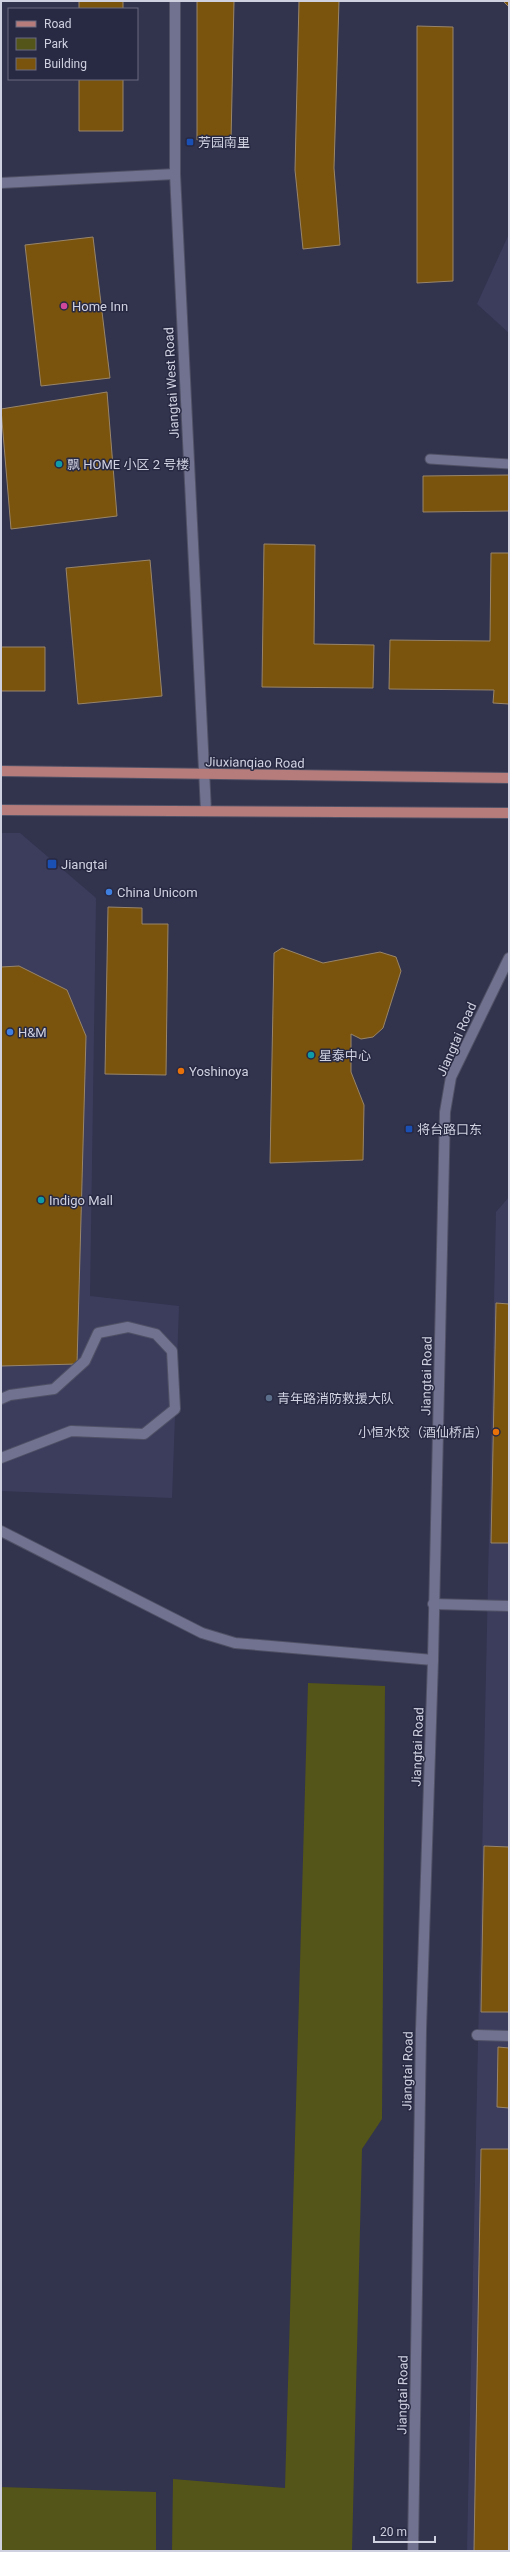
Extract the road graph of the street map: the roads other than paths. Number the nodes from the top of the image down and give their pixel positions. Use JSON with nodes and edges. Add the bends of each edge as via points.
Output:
{"nodes":[{"id":1,"x":175,"y":1,"type":"edge"},
{"id":2,"x":175,"y":174,"type":"junction"},
{"id":3,"x":1,"y":183,"type":"edge"},
{"id":4,"x":430,"y":459,"type":"dead end"},
{"id":5,"x":509,"y":464,"type":"edge"},
{"id":6,"x":1,"y":771,"type":"edge"},
{"id":7,"x":206,"y":774,"type":"junction"},
{"id":8,"x":509,"y":778,"type":"edge"},
{"id":9,"x":1,"y":810,"type":"edge"},
{"id":10,"x":206,"y":811,"type":"junction"},
{"id":11,"x":509,"y":813,"type":"edge"},
{"id":12,"x":509,"y":958,"type":"edge"},
{"id":13,"x":1,"y":1400,"type":"edge"},
{"id":14,"x":1,"y":1458,"type":"edge"},
{"id":15,"x":1,"y":1531,"type":"edge"},
{"id":16,"x":434,"y":1604,"type":"junction"},
{"id":17,"x":509,"y":1606,"type":"edge"},
{"id":18,"x":433,"y":1660,"type":"junction"},
{"id":19,"x":477,"y":2035,"type":"dead end"},
{"id":20,"x":509,"y":2036,"type":"edge"},
{"id":21,"x":413,"y":2551,"type":"edge"}],
"edges":[{"from":1,"to":2,"type":"street","name":"Jiangtai West Road"},
{"from":2,"to":3,"type":"street"},
{"from":2,"to":7,"type":"street","name":"Jiangtai West Road"},
{"from":4,"to":5,"type":"lane"},
{"from":6,"to":7,"type":"main road","name":"Jiuxianqiao Road"},
{"from":7,"to":8,"type":"main road","name":"Jiuxianqiao Road"},
{"from":7,"to":10,"type":"street","name":"Jiangtai West Road"},
{"from":9,"to":10,"type":"main road"},
{"from":10,"to":11,"type":"main road"},
{"from":12,"to":16,"type":"street","name":"Jiangtai Road","via":[[451,1076],[445,1112]]},
{"from":13,"to":14,"type":"street","via":[[10,1395],[54,1389],[85,1361],[98,1333],[128,1327],[156,1334],[172,1351],[175,1409],[144,1434],[71,1431]]},
{"from":15,"to":18,"type":"street","via":[[202,1633],[235,1643]]},
{"from":16,"to":17,"type":"street"},
{"from":16,"to":18,"type":"street","name":"Jiangtai Road"},
{"from":18,"to":21,"type":"street","name":"Jiangtai Road","via":[[421,2030]]},
{"from":19,"to":20,"type":"street"}]}
